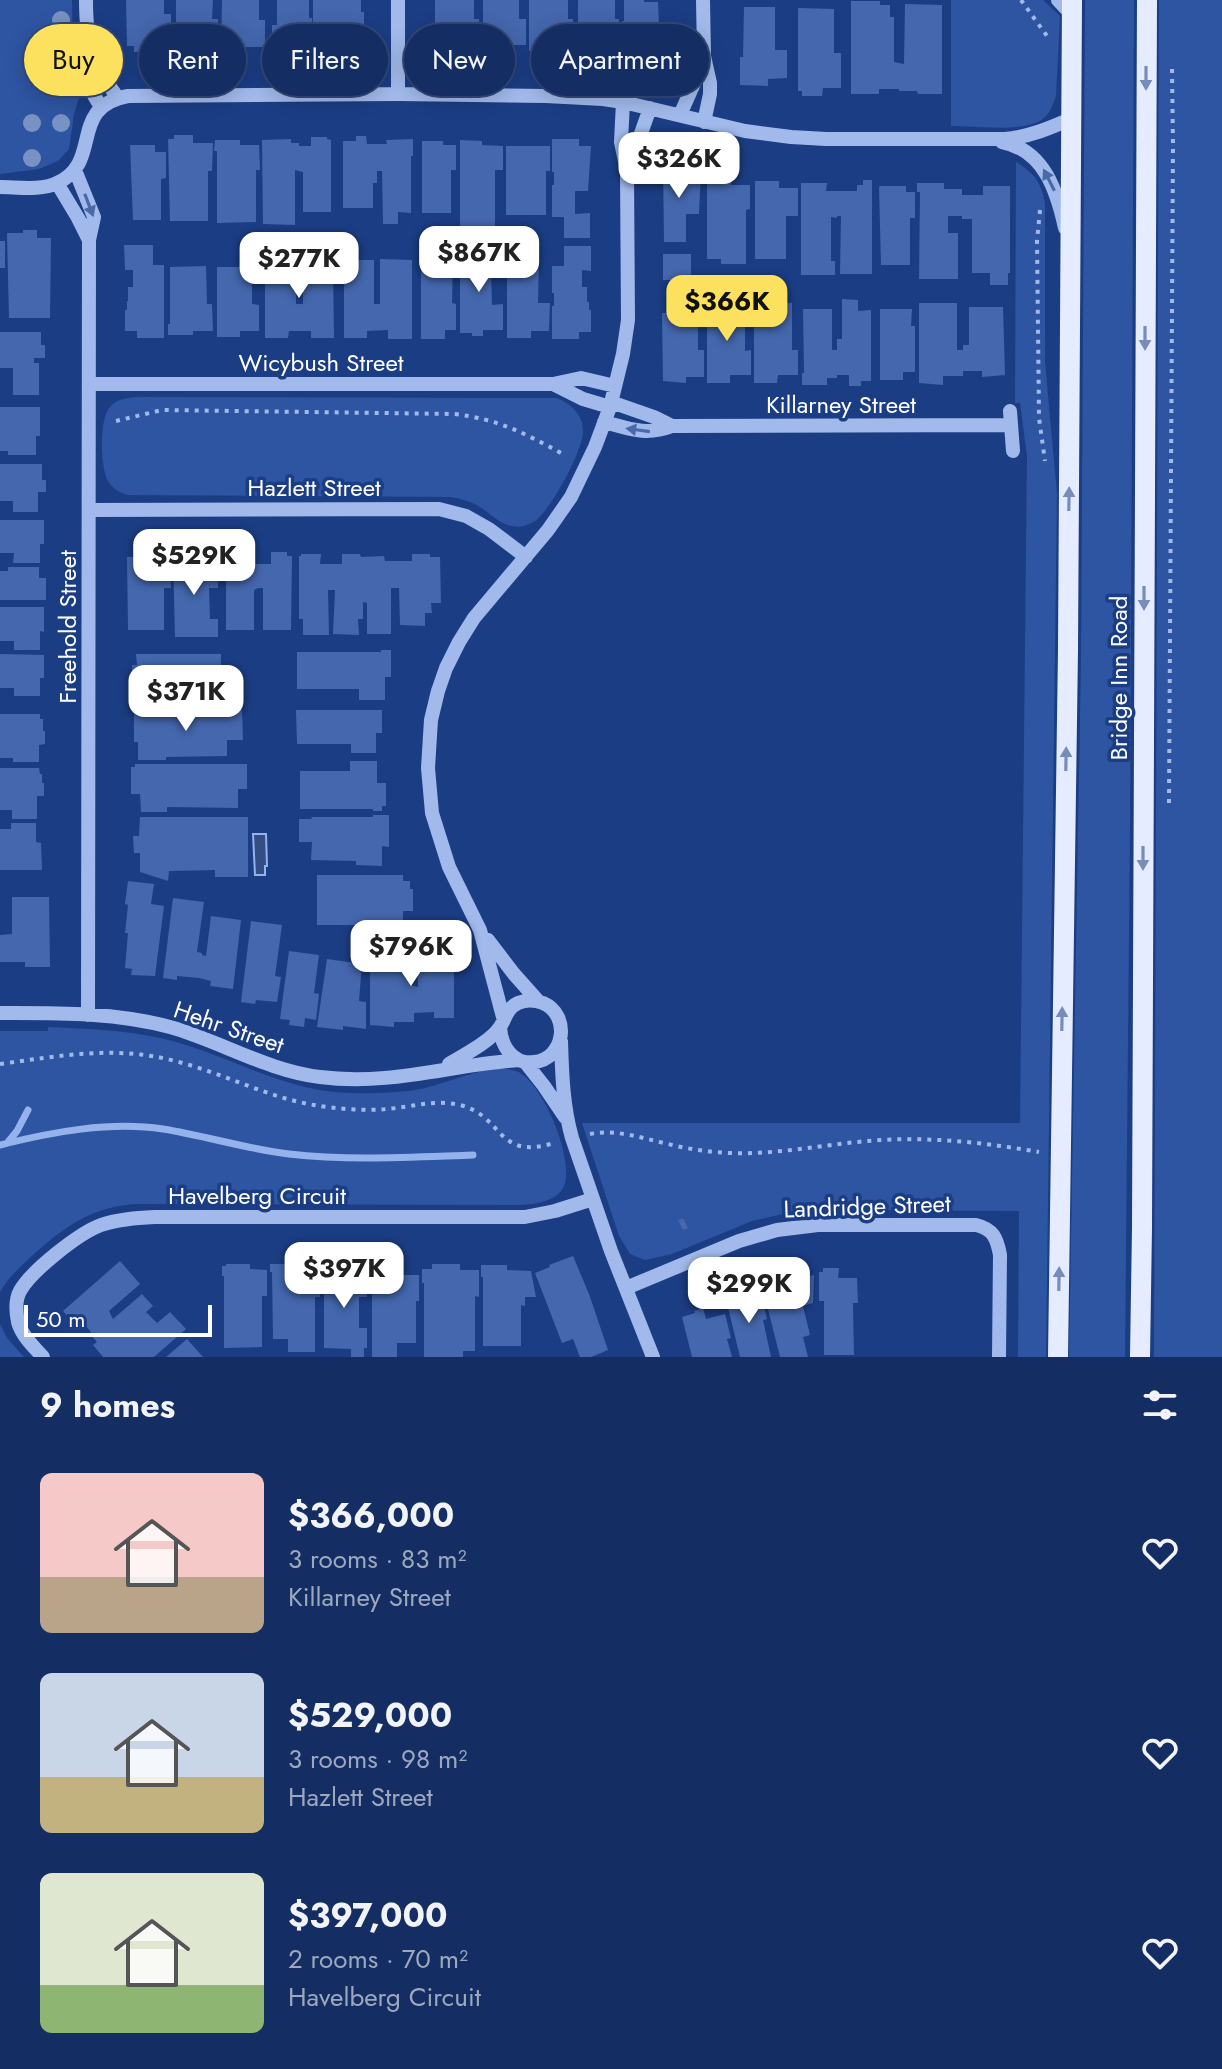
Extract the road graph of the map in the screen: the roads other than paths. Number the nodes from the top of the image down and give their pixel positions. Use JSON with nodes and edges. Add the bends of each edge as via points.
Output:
{"nodes":[{"id":1,"x":86,"y":0,"type":"edge"},
{"id":2,"x":398,"y":0,"type":"edge"},
{"id":3,"x":703,"y":0,"type":"edge"},
{"id":4,"x":1147,"y":0,"type":"edge"},
{"id":5,"x":1067,"y":5,"type":"edge"},
{"id":6,"x":86,"y":24,"type":"edge"},
{"id":7,"x":703,"y":24,"type":"edge"},
{"id":8,"x":709,"y":78,"type":"edge"},
{"id":9,"x":398,"y":94,"type":"junction"},
{"id":10,"x":94,"y":96,"type":"edge"},
{"id":11,"x":689,"y":96,"type":"edge"},
{"id":12,"x":118,"y":98,"type":"joint"},
{"id":13,"x":623,"y":102,"type":"junction"},
{"id":14,"x":101,"y":107,"type":"junction"},
{"id":15,"x":650,"y":108,"type":"junction"},
{"id":16,"x":680,"y":115,"type":"junction"},
{"id":17,"x":1073,"y":118,"type":"junction"},
{"id":18,"x":704,"y":122,"type":"junction"},
{"id":19,"x":990,"y":140,"type":"junction"},
{"id":20,"x":75,"y":170,"type":"junction"},
{"id":21,"x":627,"y":171,"type":"junction"},
{"id":22,"x":57,"y":183,"type":"junction"},
{"id":23,"x":0,"y":187,"type":"edge"},
{"id":24,"x":89,"y":240,"type":"junction"},
{"id":25,"x":1071,"y":253,"type":"junction"},
{"id":26,"x":90,"y":384,"type":"junction"},
{"id":27,"x":553,"y":384,"type":"junction"},
{"id":28,"x":615,"y":386,"type":"junction"},
{"id":29,"x":610,"y":404,"type":"junction"},
{"id":30,"x":604,"y":422,"type":"junction"},
{"id":31,"x":672,"y":426,"type":"junction"},
{"id":32,"x":1013,"y":451,"type":"dead end"},
{"id":33,"x":89,"y":510,"type":"junction"},
{"id":34,"x":526,"y":557,"type":"junction"},
{"id":35,"x":480,"y":930,"type":"junction"},
{"id":36,"x":538,"y":1001,"type":"junction"},
{"id":37,"x":0,"y":1013,"type":"edge"},
{"id":38,"x":88,"y":1015,"type":"junction"},
{"id":39,"x":502,"y":1022,"type":"junction"},
{"id":40,"x":561,"y":1041,"type":"junction"},
{"id":41,"x":522,"y":1061,"type":"junction"},
{"id":42,"x":442,"y":1069,"type":"junction"},
{"id":43,"x":567,"y":1121,"type":"junction"},
{"id":44,"x":593,"y":1199,"type":"junction"},
{"id":45,"x":626,"y":1288,"type":"junction"},
{"id":46,"x":43,"y":1357,"type":"edge"},
{"id":47,"x":653,"y":1357,"type":"edge"},
{"id":48,"x":999,"y":1357,"type":"edge"},
{"id":49,"x":1058,"y":1357,"type":"edge"},
{"id":50,"x":1140,"y":1357,"type":"edge"}],
"edges":[{"from":1,"to":6,"type":"street"},
{"from":2,"to":9,"type":"street"},
{"from":3,"to":7,"type":"street"},
{"from":4,"to":50,"type":"main road","name":"Bridge Inn Road","one_way":true},
{"from":5,"to":17,"type":"main road","name":"Bridge Inn Road"},
{"from":8,"to":18,"type":"street"},
{"from":9,"to":12,"type":"street"},
{"from":9,"to":13,"type":"street"},
{"from":10,"to":14,"type":"street"},
{"from":11,"to":16,"type":"street"},
{"from":12,"to":14,"type":"street"},
{"from":13,"to":15,"type":"street"},
{"from":13,"to":21,"type":"street","via":[[621,142]]},
{"from":14,"to":20,"type":"street","via":[[88,128]]},
{"from":15,"to":16,"type":"street"},
{"from":15,"to":21,"type":"street"},
{"from":16,"to":18,"type":"street"},
{"from":17,"to":19,"type":"street","via":[[1022,137]]},
{"from":17,"to":25,"type":"main road","name":"Bridge Inn Road"},
{"from":18,"to":19,"type":"street","via":[[826,139]]},
{"from":25,"to":19,"type":"street","one_way":true,"via":[[1056,194],[1041,165],[1024,149]]},
{"from":20,"to":22,"type":"street"},
{"from":20,"to":24,"type":"street","name":"Freehold Street","one_way":true,"via":[[94,217]]},
{"from":21,"to":28,"type":"street","via":[[628,320]]},
{"from":22,"to":23,"type":"street"},
{"from":22,"to":24,"type":"street","name":"Freehold Street"},
{"from":24,"to":26,"type":"street","name":"Freehold Street"},
{"from":49,"to":25,"type":"main road","name":"Bridge Inn Road","one_way":true},
{"from":26,"to":27,"type":"street","name":"Wicybush Street"},
{"from":26,"to":33,"type":"street","name":"Freehold Street"},
{"from":27,"to":28,"type":"street","name":"Wicybush Street","via":[[581,378]]},
{"from":27,"to":29,"type":"street","name":"Wicybush Street","via":[[583,399]]},
{"from":28,"to":29,"type":"street"},
{"from":29,"to":30,"type":"street"},
{"from":29,"to":31,"type":"street","name":"Killarney Street"},
{"from":31,"to":30,"type":"street","name":"Killarney Street","one_way":true,"via":[[641,432]]},
{"from":30,"to":34,"type":"street","via":[[571,497]]},
{"from":31,"to":32,"type":"street","name":"Killarney Street","via":[[1010,418]]},
{"from":33,"to":34,"type":"street","name":"Hazlett Street","via":[[439,509],[466,516]]},
{"from":33,"to":38,"type":"street","name":"Freehold Street"},
{"from":34,"to":35,"type":"street","via":[[459,642],[438,691],[428,745],[429,794],[439,840]]},
{"from":35,"to":36,"type":"street"},
{"from":35,"to":39,"type":"street"},
{"from":36,"to":39,"type":"street","via":[[518,1003]]},
{"from":36,"to":40,"type":"street","via":[[558,1017]]},
{"from":37,"to":38,"type":"street","name":"Hehr Street"},
{"from":38,"to":42,"type":"street","name":"Hehr Street","via":[[169,1027],[318,1077],[387,1079]]},
{"from":39,"to":41,"type":"street","via":[[504,1047]]},
{"from":39,"to":42,"type":"street","name":"Hehr Street","via":[[480,1045]]},
{"from":40,"to":41,"type":"street","via":[[543,1060]]},
{"from":40,"to":43,"type":"street"},
{"from":41,"to":42,"type":"street","name":"Hehr Street"},
{"from":41,"to":43,"type":"street"},
{"from":43,"to":44,"type":"street"},
{"from":44,"to":45,"type":"street"},
{"from":44,"to":46,"type":"street","name":"Havelberg Circuit","via":[[514,1217],[156,1217],[102,1225],[77,1237],[19,1293],[18,1324]]},
{"from":45,"to":47,"type":"street"},
{"from":45,"to":48,"type":"street","name":"Landridge Street","via":[[777,1230],[976,1225],[994,1233],[998,1242]]}]}
